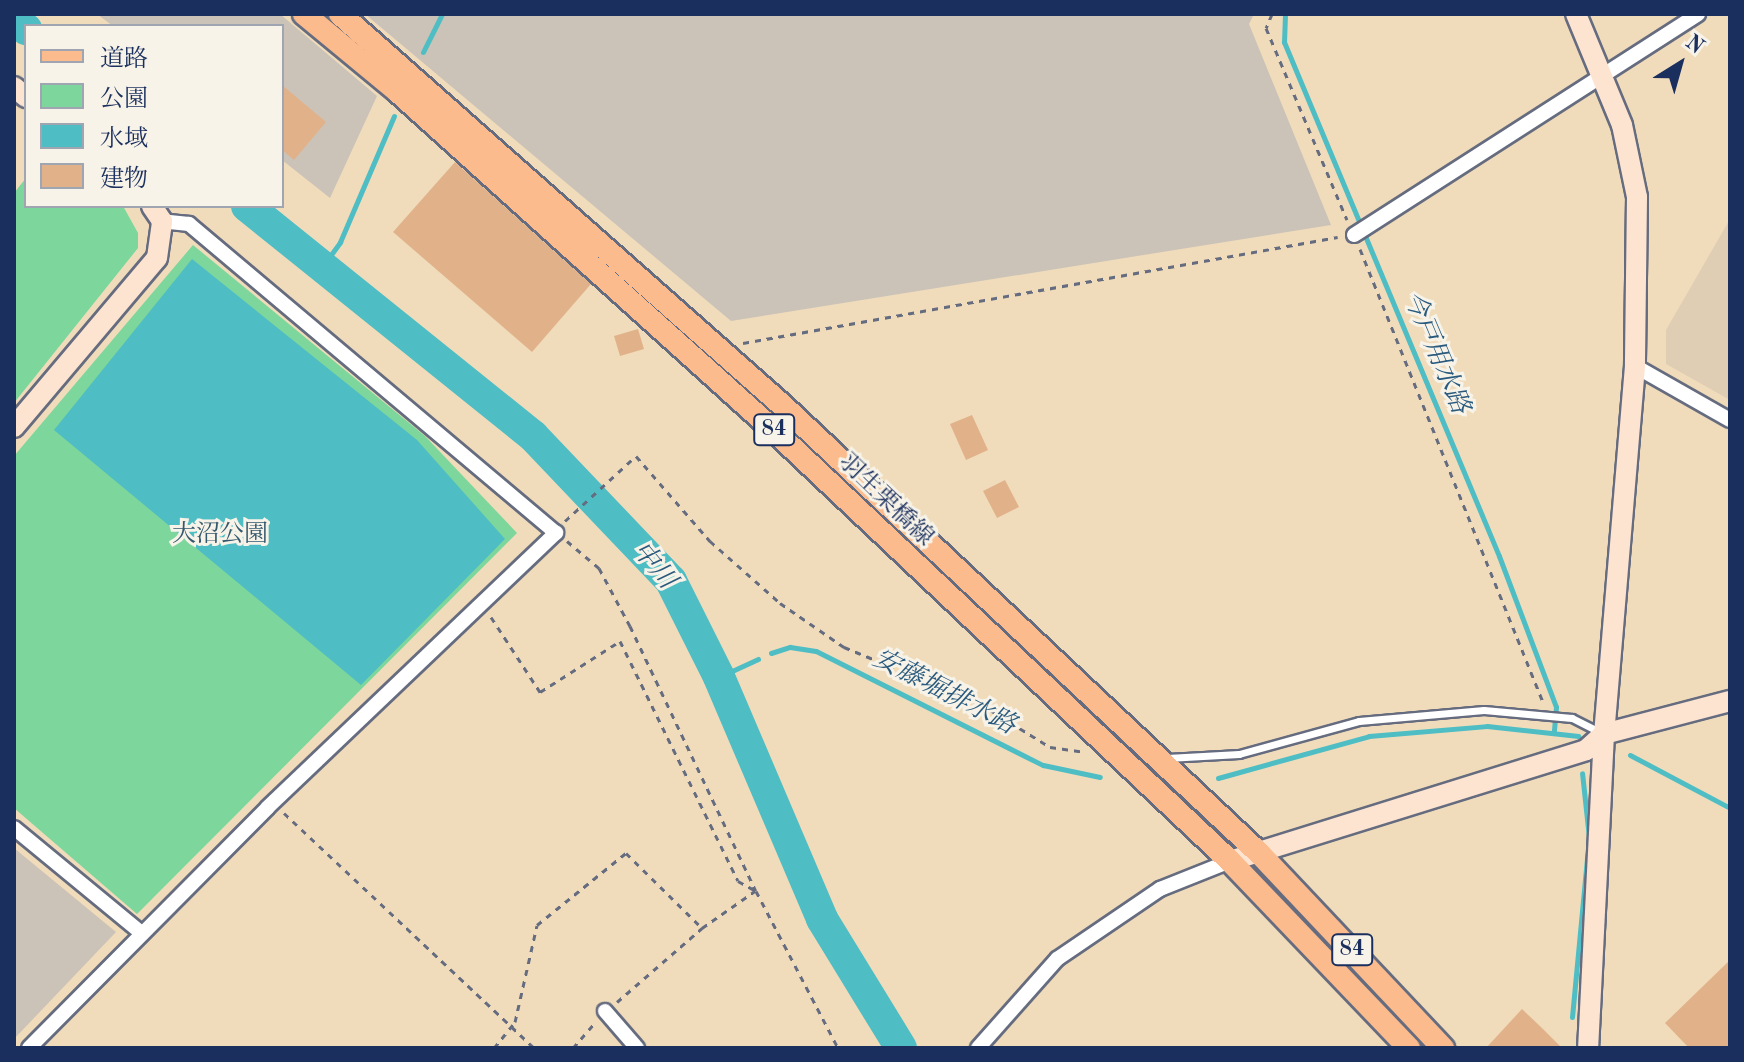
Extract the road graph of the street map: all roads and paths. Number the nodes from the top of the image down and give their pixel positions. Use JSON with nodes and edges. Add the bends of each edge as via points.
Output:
{"nodes":[{"id":1,"x":304,"y":14,"type":"edge"},
{"id":2,"x":340,"y":14,"type":"edge"},
{"id":3,"x":1272,"y":14,"type":"edge"},
{"id":4,"x":1576,"y":14,"type":"edge"},
{"id":5,"x":1698,"y":14,"type":"edge"},
{"id":6,"x":1603,"y":78,"type":"junction"},
{"id":7,"x":157,"y":214,"type":"edge"},
{"id":8,"x":1354,"y":235,"type":"junction"},
{"id":9,"x":717,"y":347,"type":"junction"},
{"id":10,"x":1635,"y":366,"type":"junction"},
{"id":11,"x":1730,"y":420,"type":"edge"},
{"id":12,"x":14,"y":427,"type":"edge"},
{"id":13,"x":556,"y":533,"type":"junction"},
{"id":14,"x":482,"y":602,"type":"junction"},
{"id":15,"x":1730,"y":701,"type":"edge"},
{"id":16,"x":1544,"y":714,"type":"junction"},
{"id":17,"x":1604,"y":734,"type":"junction"},
{"id":18,"x":1108,"y":750,"type":"junction"},
{"id":19,"x":1154,"y":758,"type":"junction"},
{"id":20,"x":272,"y":802,"type":"junction"},
{"id":21,"x":14,"y":828,"type":"edge"},
{"id":22,"x":1260,"y":854,"type":"junction"},
{"id":23,"x":1230,"y":861,"type":"junction"},
{"id":24,"x":756,"y":891,"type":"junction"},
{"id":25,"x":702,"y":928,"type":"junction"},
{"id":26,"x":140,"y":932,"type":"junction"},
{"id":27,"x":605,"y":1011,"type":"junction"},
{"id":28,"x":511,"y":1027,"type":"junction"},
{"id":29,"x":29,"y":1048,"type":"edge"},
{"id":30,"x":494,"y":1048,"type":"edge"},
{"id":31,"x":534,"y":1048,"type":"edge"},
{"id":32,"x":573,"y":1048,"type":"edge"},
{"id":33,"x":637,"y":1048,"type":"edge"},
{"id":34,"x":838,"y":1048,"type":"edge"},
{"id":35,"x":978,"y":1048,"type":"edge"},
{"id":36,"x":1409,"y":1048,"type":"edge"},
{"id":37,"x":1443,"y":1048,"type":"edge"},
{"id":38,"x":1588,"y":1048,"type":"edge"}],
"edges":[{"from":1,"to":18,"type":"main road","name":"羽生栗橋線","number":"84","via":[[396,90],[766,423]]},
{"from":2,"to":9,"type":"main road","name":"羽生栗橋線","number":"84"},
{"from":3,"to":8,"type":"path","via":[[1266,28]]},
{"from":4,"to":6,"type":"street"},
{"from":5,"to":6,"type":"street"},
{"from":6,"to":8,"type":"street"},
{"from":6,"to":10,"type":"street","via":[[1622,125],[1637,197]]},
{"from":7,"to":12,"type":"street","via":[[157,258]]},
{"from":7,"to":13,"type":"street","via":[[189,224]]},
{"from":8,"to":9,"type":"path"},
{"from":8,"to":16,"type":"path","via":[[1542,696]]},
{"from":9,"to":19,"type":"main road","name":"羽生栗橋線","number":"84"},
{"from":10,"to":11,"type":"street"},
{"from":10,"to":17,"type":"street"},
{"from":13,"to":14,"type":"street"},
{"from":13,"to":18,"type":"path","via":[[636,456],[710,541],[780,603],[844,647],[979,703],[1050,747],[1072,753]]},
{"from":13,"to":24,"type":"path","via":[[599,568]]},
{"from":14,"to":20,"type":"street"},
{"from":14,"to":24,"type":"path","via":[[540,692],[620,641],[738,881]]},
{"from":15,"to":17,"type":"street"},
{"from":16,"to":17,"type":"lane","via":[[1572,718]]},
{"from":16,"to":19,"type":"lane","via":[[1484,710],[1359,721],[1239,754]]},
{"from":17,"to":22,"type":"street","via":[[1586,750]]},
{"from":17,"to":38,"type":"street"},
{"from":18,"to":23,"type":"main road","name":"羽生栗橋線","number":"84"},
{"from":19,"to":22,"type":"main road","name":"羽生栗橋線","number":"84"},
{"from":20,"to":26,"type":"street"},
{"from":20,"to":28,"type":"path"},
{"from":21,"to":26,"type":"street"},
{"from":22,"to":23,"type":"street"},
{"from":22,"to":37,"type":"main road","name":"羽生栗橋線","number":"84"},
{"from":23,"to":35,"type":"street","via":[[1160,889],[1057,959]]},
{"from":23,"to":36,"type":"main road","name":"羽生栗橋線","number":"84"},
{"from":24,"to":25,"type":"path"},
{"from":24,"to":34,"type":"path"},
{"from":25,"to":27,"type":"path"},
{"from":25,"to":28,"type":"path","via":[[626,853],[537,925]]},
{"from":26,"to":29,"type":"street"},
{"from":27,"to":32,"type":"path"},
{"from":27,"to":33,"type":"street"},
{"from":28,"to":30,"type":"path"},
{"from":28,"to":31,"type":"path"}]}
